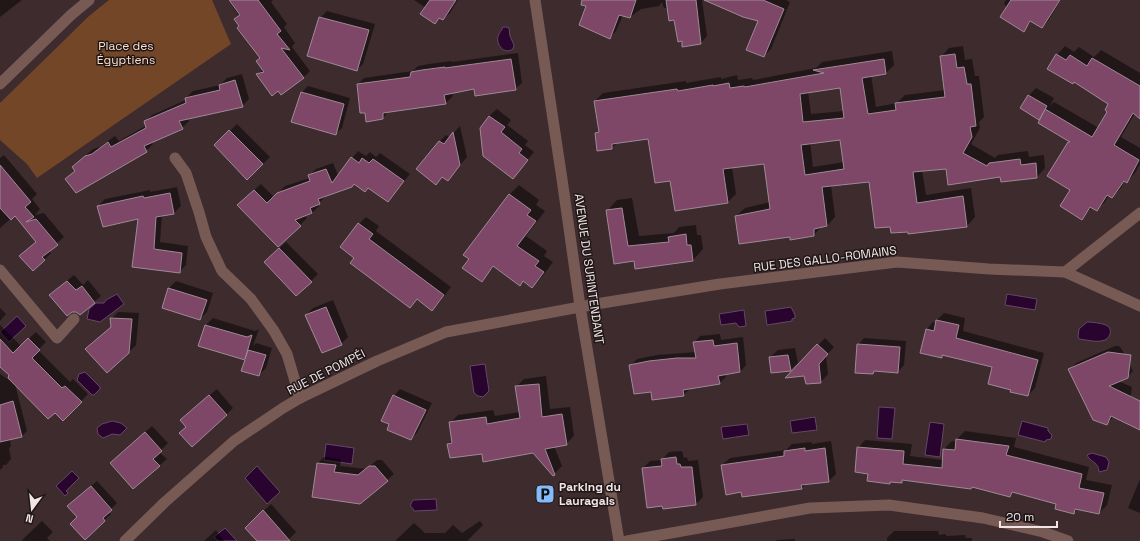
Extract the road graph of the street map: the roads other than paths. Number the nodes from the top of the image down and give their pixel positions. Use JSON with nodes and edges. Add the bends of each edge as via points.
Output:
{"nodes":[{"id":1,"x":89,"y":0,"type":"edge"},
{"id":2,"x":535,"y":0,"type":"edge"},
{"id":3,"x":0,"y":84,"type":"edge"},
{"id":4,"x":174,"y":158,"type":"dead end"},
{"id":5,"x":1140,"y":213,"type":"edge"},
{"id":6,"x":0,"y":270,"type":"edge"},
{"id":7,"x":1065,"y":272,"type":"junction"},
{"id":8,"x":580,"y":306,"type":"junction"},
{"id":9,"x":1140,"y":306,"type":"edge"},
{"id":10,"x":74,"y":319,"type":"dead end"},
{"id":11,"x":300,"y":398,"type":"junction"},
{"id":12,"x":125,"y":541,"type":"edge"},
{"id":13,"x":619,"y":541,"type":"edge"},
{"id":14,"x":627,"y":541,"type":"edge"},
{"id":15,"x":1068,"y":541,"type":"edge"}],
"edges":[{"from":1,"to":3,"type":"street"},
{"from":2,"to":8,"type":"street","name":"AVENUE DU SURINTENDANT"},
{"from":4,"to":11,"type":"street","via":[[186,173],[206,237],[222,271],[251,299],[274,331],[287,354]]},
{"from":5,"to":7,"type":"street"},
{"from":6,"to":10,"type":"street","via":[[56,338]]},
{"from":7,"to":8,"type":"street","name":"RUE DES GALLO-ROMAINS","via":[[897,262],[720,284]]},
{"from":7,"to":9,"type":"street","name":"RUE DES GALLO-ROMAINS"},
{"from":8,"to":11,"type":"street","name":"RUE DE POMPÉI","via":[[446,332]]},
{"from":8,"to":13,"type":"street","name":"AVENUE DU SURINTENDANT"},
{"from":11,"to":12,"type":"street","name":"RUE DE POMPÉI","via":[[234,441]]},
{"from":14,"to":15,"type":"street","via":[[810,508],[889,505],[983,518],[1043,532]]}]}
